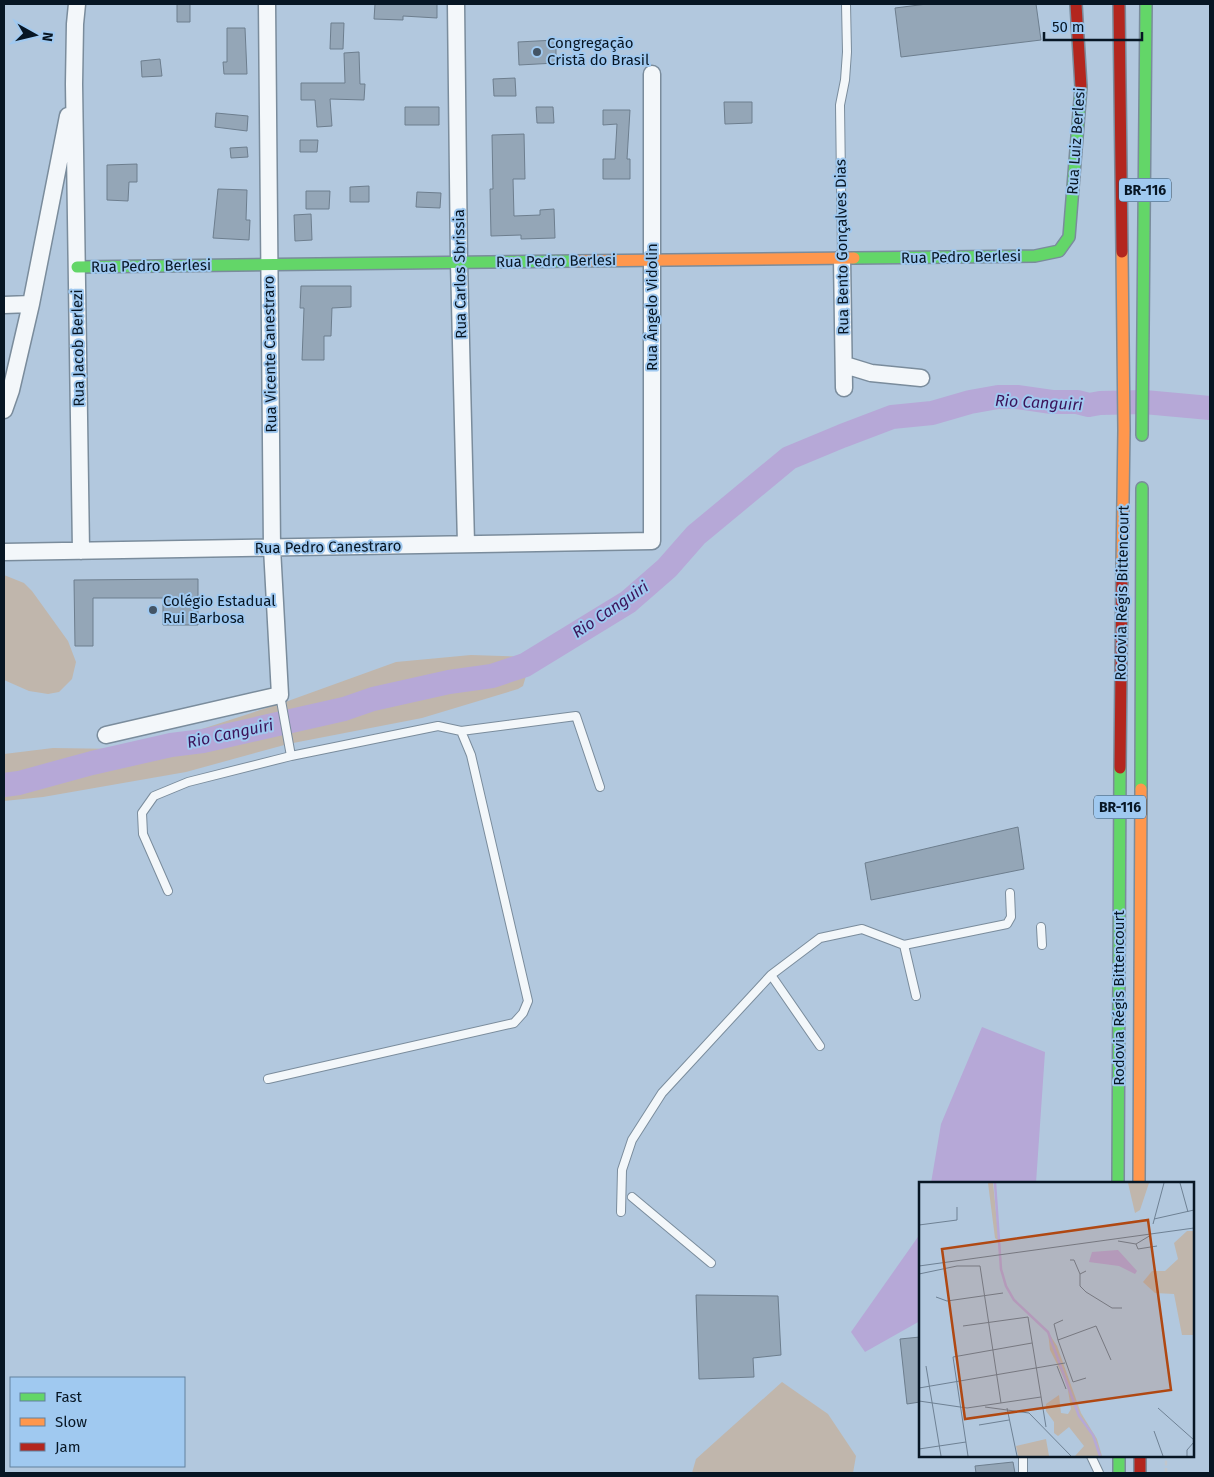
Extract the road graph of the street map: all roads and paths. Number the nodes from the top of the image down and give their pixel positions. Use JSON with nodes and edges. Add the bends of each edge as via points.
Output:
{"nodes":[{"id":1,"x":77,"y":4,"type":"edge"},
{"id":2,"x":266,"y":4,"type":"edge"},
{"id":3,"x":456,"y":4,"type":"edge"},
{"id":4,"x":846,"y":4,"type":"edge"},
{"id":5,"x":1076,"y":4,"type":"edge"},
{"id":6,"x":1119,"y":4,"type":"edge"},
{"id":7,"x":1146,"y":4,"type":"edge"},
{"id":8,"x":652,"y":74,"type":"dead end"},
{"id":9,"x":74,"y":84,"type":"junction"},
{"id":10,"x":1035,"y":256,"type":"joint"},
{"id":11,"x":842,"y":258,"type":"junction"},
{"id":12,"x":651,"y":260,"type":"junction"},
{"id":13,"x":460,"y":262,"type":"junction"},
{"id":14,"x":269,"y":264,"type":"junction"},
{"id":15,"x":77,"y":267,"type":"junction"},
{"id":16,"x":31,"y":304,"type":"junction"},
{"id":17,"x":4,"y":305,"type":"edge"},
{"id":18,"x":845,"y":365,"type":"junction"},
{"id":19,"x":921,"y":378,"type":"dead end"},
{"id":20,"x":844,"y":388,"type":"dead end"},
{"id":21,"x":4,"y":410,"type":"edge"},
{"id":22,"x":1142,"y":451,"type":"dead end"},
{"id":23,"x":1142,"y":480,"type":"dead end"},
{"id":24,"x":652,"y":541,"type":"joint"},
{"id":25,"x":466,"y":544,"type":"junction"},
{"id":26,"x":272,"y":548,"type":"junction"},
{"id":27,"x":81,"y":551,"type":"junction"},
{"id":28,"x":4,"y":552,"type":"edge"},
{"id":29,"x":281,"y":699,"type":"junction"},
{"id":30,"x":460,"y":731,"type":"junction"},
{"id":31,"x":106,"y":735,"type":"dead end"},
{"id":32,"x":291,"y":756,"type":"junction"},
{"id":33,"x":600,"y":787,"type":"dead end"},
{"id":34,"x":168,"y":891,"type":"dead end"},
{"id":35,"x":1010,"y":892,"type":"dead end"},
{"id":36,"x":1042,"y":927,"type":"dead end"},
{"id":37,"x":1042,"y":945,"type":"dead end"},
{"id":38,"x":904,"y":946,"type":"junction"},
{"id":39,"x":771,"y":974,"type":"junction"},
{"id":40,"x":916,"y":996,"type":"dead end"},
{"id":41,"x":820,"y":1046,"type":"dead end"},
{"id":42,"x":268,"y":1079,"type":"dead end"},
{"id":43,"x":1118,"y":1182,"type":"edge"},
{"id":44,"x":1139,"y":1182,"type":"edge"},
{"id":45,"x":632,"y":1197,"type":"dead end"},
{"id":46,"x":622,"y":1212,"type":"dead end"},
{"id":47,"x":711,"y":1264,"type":"dead end"},
{"id":48,"x":1022,"y":1457,"type":"edge"},
{"id":49,"x":1091,"y":1457,"type":"edge"},
{"id":50,"x":1119,"y":1457,"type":"edge"},
{"id":51,"x":1140,"y":1457,"type":"edge"},
{"id":52,"x":1166,"y":1457,"type":"edge"},
{"id":53,"x":1024,"y":1473,"type":"edge"},
{"id":54,"x":1099,"y":1473,"type":"edge"},
{"id":55,"x":1119,"y":1473,"type":"edge"},
{"id":56,"x":1140,"y":1473,"type":"edge"},
{"id":57,"x":1166,"y":1473,"type":"edge"}],
"edges":[{"from":1,"to":9,"type":"street","name":"Rua Jacob Berlezi"},
{"from":2,"to":14,"type":"street","name":"Rua Vicente Canestraro"},
{"from":3,"to":13,"type":"street","name":"Rua Carlos Sbrissia"},
{"from":4,"to":11,"type":"lane","name":"Rua Bento Gonçalves Dias","via":[[847,52],[840,105]]},
{"from":5,"to":10,"type":"main road","name":"Rua Luiz Berlesi","via":[[1082,95],[1069,237],[1059,251]]},
{"from":6,"to":43,"type":"main road","name":"Rodovia Régis Bittencourt","number":"BR-116","via":[[1124,430]]},
{"from":7,"to":22,"type":"main road","number":"BR-116"},
{"from":8,"to":12,"type":"street","name":"Rua Ângelo Vidolin"},
{"from":9,"to":15,"type":"street","name":"Rua Jacob Berlezi"},
{"from":9,"to":16,"type":"street","name":"Rua Jacob Berlezi"},
{"from":10,"to":11,"type":"main road","name":"Rua Pedro Berlesi"},
{"from":11,"to":12,"type":"main road","name":"Rua Pedro Berlesi"},
{"from":11,"to":18,"type":"street","name":"Rua Bento Gonçalves Dias"},
{"from":12,"to":13,"type":"main road","name":"Rua Pedro Berlesi"},
{"from":12,"to":24,"type":"street","name":"Rua Ângelo Vidolin"},
{"from":13,"to":14,"type":"main road","name":"Rua Pedro Berlesi"},
{"from":13,"to":25,"type":"street","name":"Rua Carlos Sbrissia"},
{"from":14,"to":15,"type":"main road","name":"Rua Pedro Berlesi"},
{"from":14,"to":26,"type":"street","name":"Rua Vicente Canestraro"},
{"from":15,"to":27,"type":"street","name":"Rua Jacob Berlezi"},
{"from":16,"to":17,"type":"street"},
{"from":16,"to":21,"type":"street","name":"Rua Jacob Berlezi"},
{"from":18,"to":19,"type":"street","via":[[871,373]]},
{"from":18,"to":20,"type":"street","name":"Rua Bento Gonçalves Dias"},
{"from":23,"to":44,"type":"main road","name":"Rodovia Régis Bittencourt","number":"BR-116"},
{"from":24,"to":25,"type":"street","name":"Rua Pedro Canestraro"},
{"from":25,"to":26,"type":"street","name":"Rua Pedro Canestraro"},
{"from":26,"to":27,"type":"street","name":"Rua Pedro Canestraro"},
{"from":26,"to":29,"type":"street","name":"Rua Vicente Canestraro"},
{"from":27,"to":28,"type":"street","name":"Rua Pedro Canestraro"},
{"from":29,"to":31,"type":"street"},
{"from":29,"to":32,"type":"lane"},
{"from":30,"to":32,"type":"lane","via":[[438,726]]},
{"from":30,"to":33,"type":"lane","via":[[576,716]]},
{"from":30,"to":42,"type":"lane","via":[[471,755],[528,1001],[523,1013],[514,1023]]},
{"from":32,"to":34,"type":"lane","via":[[188,782],[154,796],[142,812],[143,834]]},
{"from":35,"to":38,"type":"lane","via":[[1011,918],[1007,924]]},
{"from":36,"to":37,"type":"lane"},
{"from":38,"to":39,"type":"lane","via":[[862,929],[820,938]]},
{"from":38,"to":40,"type":"lane"},
{"from":39,"to":41,"type":"lane"},
{"from":39,"to":46,"type":"lane","via":[[662,1093],[632,1140],[622,1170]]},
{"from":45,"to":47,"type":"lane"},
{"from":48,"to":53,"type":"lane"},
{"from":49,"to":54,"type":"lane"},
{"from":50,"to":55,"type":"main road"},
{"from":51,"to":56,"type":"main road"},
{"from":52,"to":57,"type":"path"}]}
